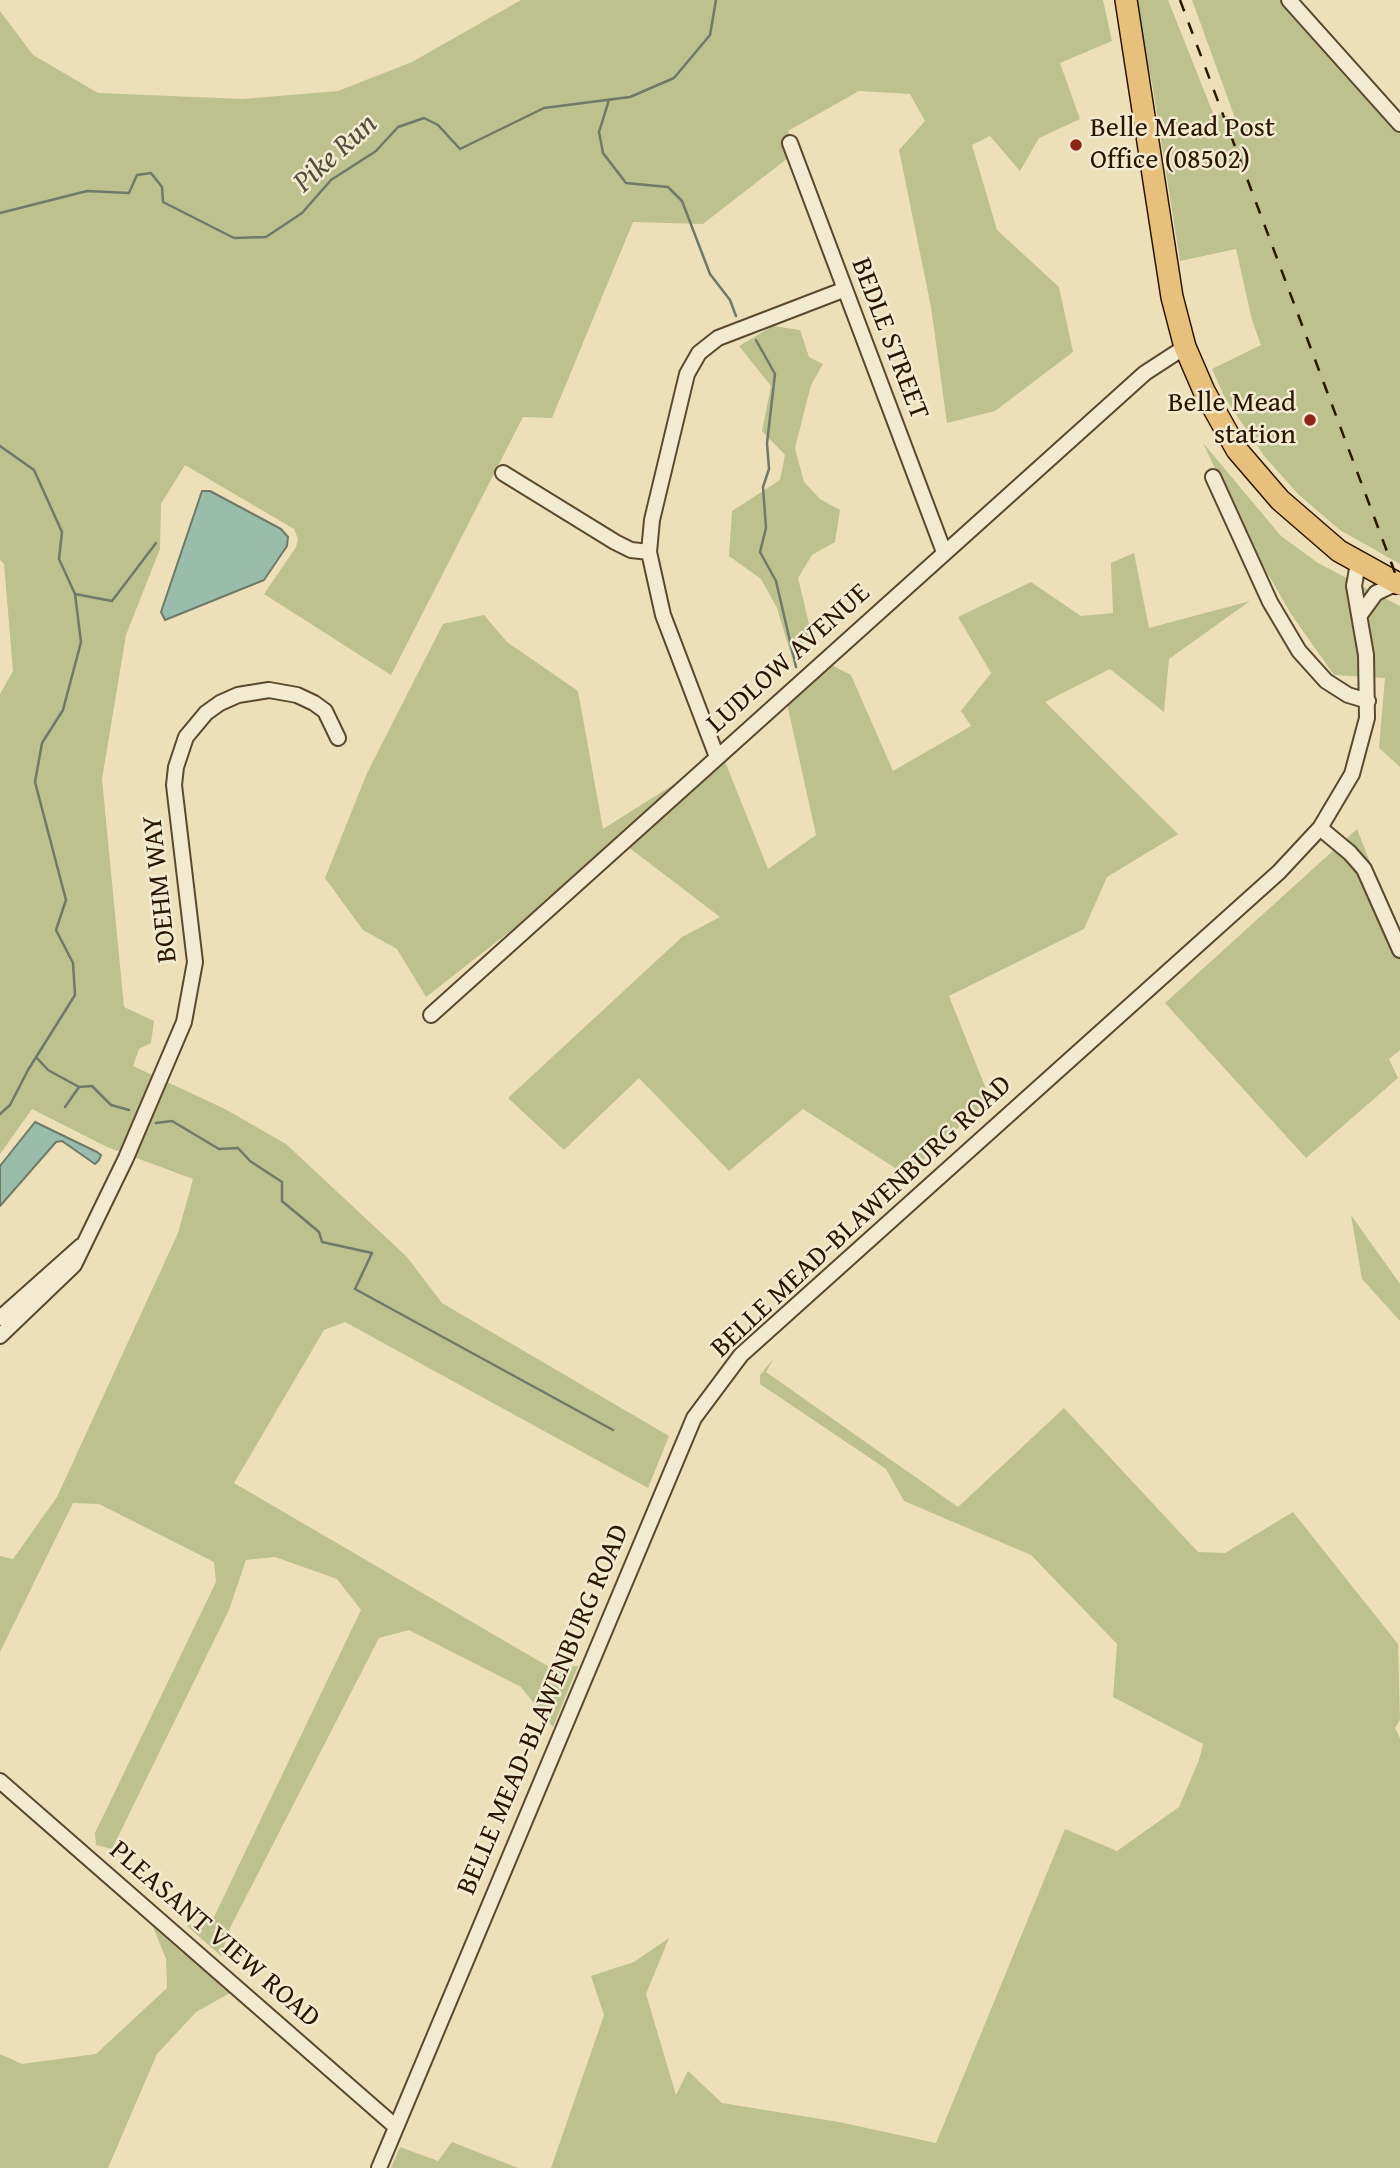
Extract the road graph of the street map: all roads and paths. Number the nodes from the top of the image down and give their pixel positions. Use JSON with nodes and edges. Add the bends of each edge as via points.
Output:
{"nodes":[{"id":1,"x":1126,"y":0,"type":"edge"},
{"id":2,"x":1289,"y":0,"type":"edge"},
{"id":3,"x":1400,"y":124,"type":"edge"},
{"id":4,"x":790,"y":143,"type":"dead end"},
{"id":5,"x":843,"y":290,"type":"junction"},
{"id":6,"x":1185,"y":347,"type":"junction"},
{"id":7,"x":503,"y":474,"type":"dead end"},
{"id":8,"x":1213,"y":477,"type":"dead end"},
{"id":9,"x":649,"y":552,"type":"junction"},
{"id":10,"x":944,"y":552,"type":"junction"},
{"id":11,"x":1358,"y":563,"type":"junction"},
{"id":12,"x":1399,"y":584,"type":"edge"},
{"id":13,"x":1360,"y":615,"type":"junction"},
{"id":14,"x":1368,"y":701,"type":"junction"},
{"id":15,"x":338,"y":738,"type":"dead end"},
{"id":16,"x":716,"y":757,"type":"junction"},
{"id":17,"x":1320,"y":828,"type":"junction"},
{"id":18,"x":1400,"y":950,"type":"edge"},
{"id":19,"x":431,"y":1015,"type":"dead end"},
{"id":20,"x":8,"y":1317,"type":"edge"},
{"id":21,"x":0,"y":1336,"type":"edge"},
{"id":22,"x":0,"y":1781,"type":"edge"},
{"id":23,"x":396,"y":2127,"type":"junction"},
{"id":24,"x":379,"y":2168,"type":"edge"}],
"edges":[{"from":1,"to":6,"type":"highway","via":[[1168,274]]},
{"from":2,"to":3,"type":"street"},
{"from":4,"to":5,"type":"street","name":"BEDLE STREET"},
{"from":5,"to":9,"type":"street","via":[[718,338],[692,362],[661,475]]},
{"from":5,"to":10,"type":"street","name":"BEDLE STREET"},
{"from":6,"to":10,"type":"street","name":"LUDLOW AVENUE","via":[[1145,373]]},
{"from":6,"to":11,"type":"highway","via":[[1237,450],[1280,500]]},
{"from":7,"to":9,"type":"street","via":[[615,542]]},
{"from":8,"to":14,"type":"street","via":[[1270,602],[1299,651],[1325,681]]},
{"from":9,"to":16,"type":"street","via":[[663,615]]},
{"from":10,"to":16,"type":"street","name":"LUDLOW AVENUE"},
{"from":11,"to":12,"type":"highway"},
{"from":11,"to":13,"type":"street","name":"BELLE MEAD-BLAWENBURG ROAD","via":[[1354,586]]},
{"from":12,"to":13,"type":"street","via":[[1371,598]]},
{"from":13,"to":14,"type":"street","name":"BELLE MEAD-BLAWENBURG ROAD"},
{"from":14,"to":17,"type":"street","name":"BELLE MEAD-BLAWENBURG ROAD","via":[[1357,759],[1336,806]]},
{"from":15,"to":20,"type":"street","name":"BOEHM WAY","via":[[325,711],[314,703],[269,690],[246,692],[220,703],[186,737],[174,785],[194,944],[190,1001],[126,1158],[74,1265]]},
{"from":16,"to":19,"type":"street","name":"LUDLOW AVENUE"},
{"from":17,"to":18,"type":"street","via":[[1364,869]]},
{"from":17,"to":23,"type":"street","name":"BELLE MEAD-BLAWENBURG ROAD","via":[[1269,881],[769,1329],[709,1395],[681,1447]]},
{"from":20,"to":21,"type":"street","name":"BOEHM WAY"},
{"from":22,"to":23,"type":"street","name":"PLEASANT VIEW ROAD"},
{"from":23,"to":24,"type":"street","name":"BELLE MEAD-BLAWENBURG ROAD"}]}
